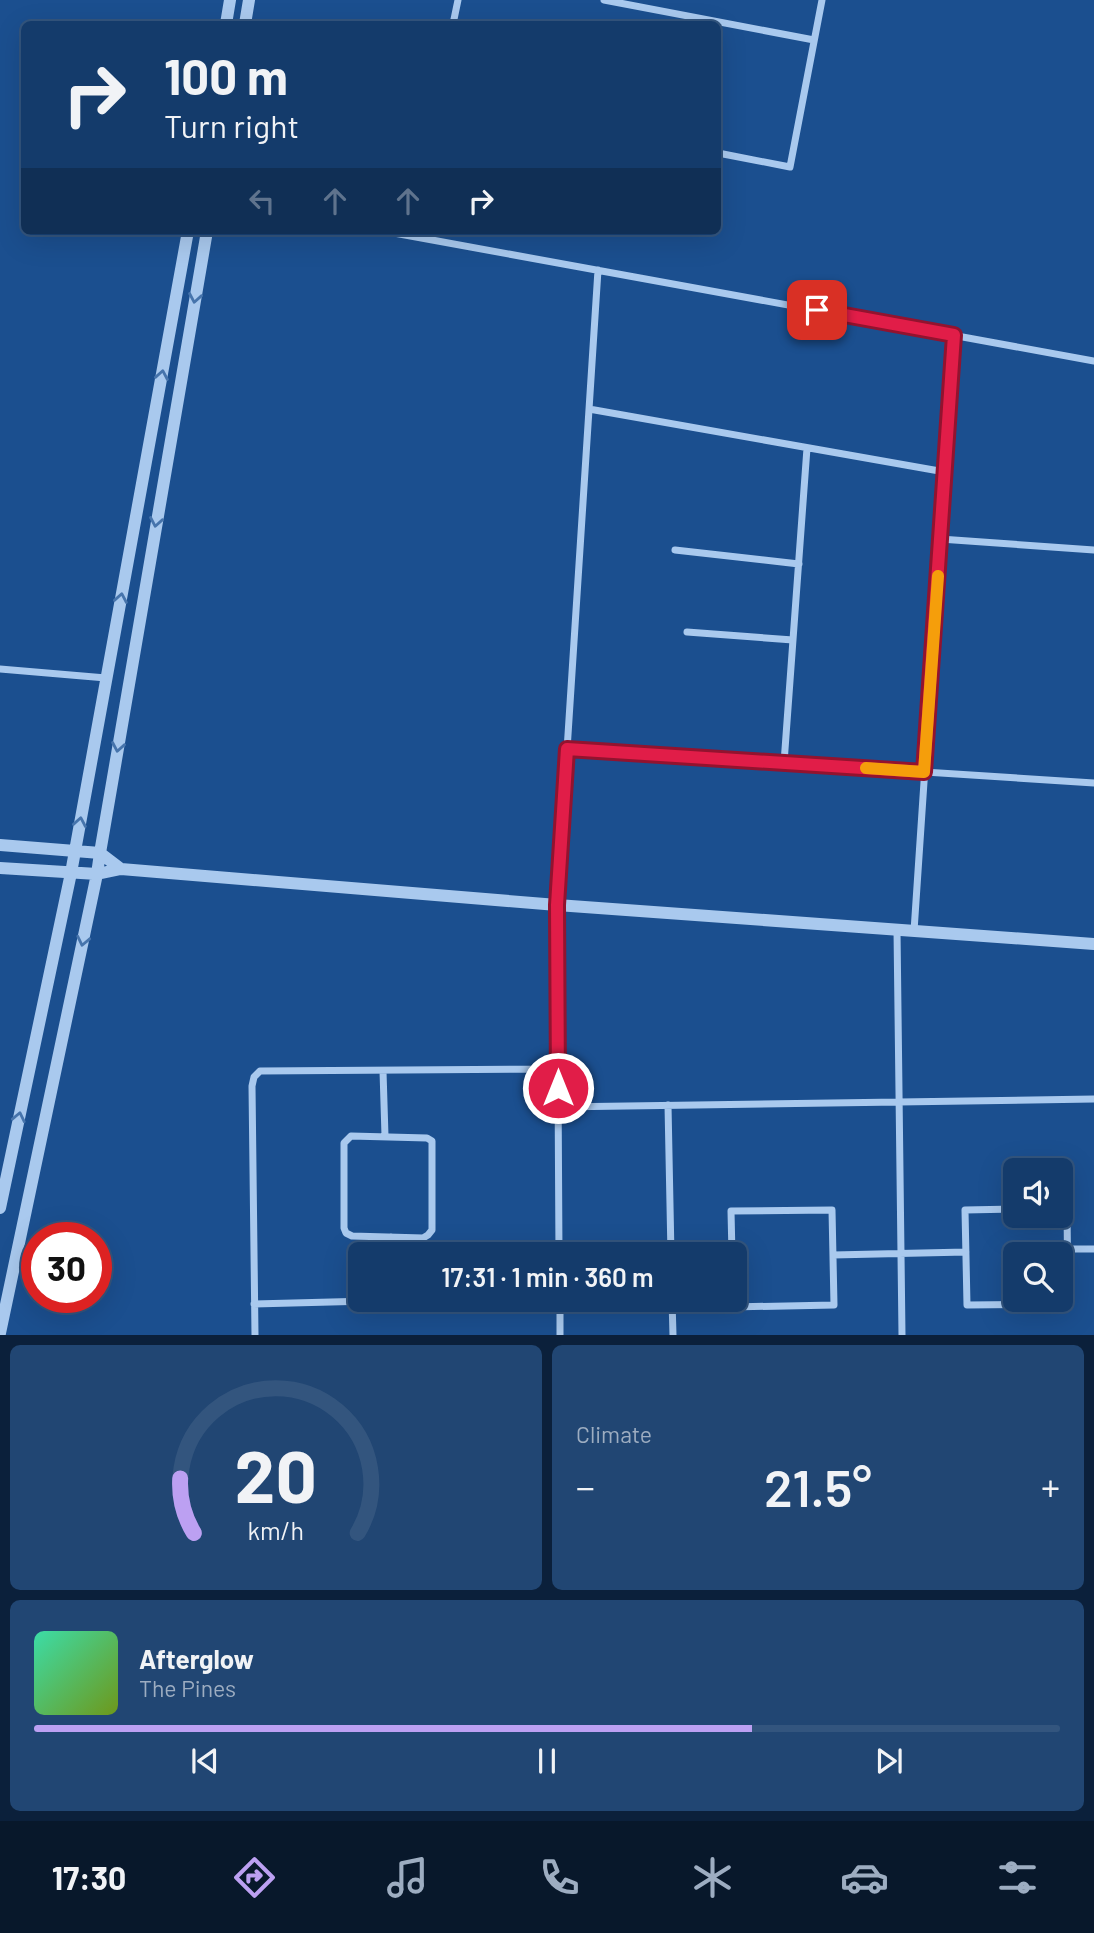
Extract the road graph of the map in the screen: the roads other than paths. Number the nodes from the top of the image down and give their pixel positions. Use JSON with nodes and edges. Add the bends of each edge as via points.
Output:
{"nodes":[{"id":1,"x":230,"y":0,"type":"edge"},
{"id":2,"x":249,"y":0,"type":"edge"},
{"id":3,"x":458,"y":0,"type":"edge"},
{"id":4,"x":604,"y":0,"type":"edge"},
{"id":5,"x":822,"y":0,"type":"edge"},
{"id":6,"x":226,"y":21,"type":"edge"},
{"id":7,"x":246,"y":21,"type":"edge"},
{"id":8,"x":454,"y":21,"type":"edge"},
{"id":9,"x":714,"y":21,"type":"edge"},
{"id":10,"x":721,"y":22,"type":"edge"},
{"id":11,"x":814,"y":40,"type":"junction"},
{"id":12,"x":721,"y":154,"type":"edge"},
{"id":13,"x":187,"y":235,"type":"edge"},
{"id":14,"x":206,"y":235,"type":"edge"},
{"id":15,"x":420,"y":235,"type":"edge"},
{"id":16,"x":598,"y":270,"type":"junction"},
{"id":17,"x":954,"y":335,"type":"junction"},
{"id":18,"x":1094,"y":361,"type":"edge"},
{"id":19,"x":589,"y":409,"type":"junction"},
{"id":20,"x":807,"y":448,"type":"junction"},
{"id":21,"x":945,"y":472,"type":"junction"},
{"id":22,"x":940,"y":539,"type":"junction"},
{"id":23,"x":675,"y":550,"type":"dead end"},
{"id":24,"x":1094,"y":550,"type":"edge"},
{"id":25,"x":799,"y":564,"type":"junction"},
{"id":26,"x":687,"y":632,"type":"dead end"},
{"id":27,"x":793,"y":640,"type":"junction"},
{"id":28,"x":0,"y":669,"type":"edge"},
{"id":29,"x":106,"y":678,"type":"junction"},
{"id":30,"x":567,"y":749,"type":"junction"},
{"id":31,"x":784,"y":763,"type":"junction"},
{"id":32,"x":924,"y":772,"type":"junction"},
{"id":33,"x":1094,"y":783,"type":"edge"},
{"id":34,"x":0,"y":845,"type":"edge"},
{"id":35,"x":75,"y":850,"type":"junction"},
{"id":36,"x":100,"y":853,"type":"junction"},
{"id":37,"x":0,"y":868,"type":"edge"},
{"id":38,"x":121,"y":869,"type":"junction"},
{"id":39,"x":71,"y":873,"type":"junction"},
{"id":40,"x":97,"y":874,"type":"junction"},
{"id":41,"x":557,"y":905,"type":"junction"},
{"id":42,"x":897,"y":930,"type":"junction"},
{"id":43,"x":914,"y":931,"type":"junction"},
{"id":44,"x":1094,"y":944,"type":"edge"},
{"id":45,"x":558,"y":1069,"type":"junction"},
{"id":46,"x":383,"y":1071,"type":"junction"},
{"id":47,"x":1094,"y":1099,"type":"edge"},
{"id":48,"x":899,"y":1101,"type":"junction"},
{"id":49,"x":668,"y":1105,"type":"junction"},
{"id":50,"x":558,"y":1107,"type":"junction"},
{"id":51,"x":384,"y":1136,"type":"junction"},
{"id":52,"x":0,"y":1208,"type":"edge"},
{"id":53,"x":1003,"y":1209,"type":"edge"},
{"id":54,"x":391,"y":1237,"type":"junction"},
{"id":55,"x":391,"y":1242,"type":"edge"},
{"id":56,"x":559,"y":1242,"type":"edge"},
{"id":57,"x":671,"y":1242,"type":"edge"},
{"id":58,"x":732,"y":1242,"type":"edge"},
{"id":59,"x":1073,"y":1249,"type":"edge"},
{"id":60,"x":1094,"y":1249,"type":"edge"},
{"id":61,"x":966,"y":1252,"type":"junction"},
{"id":62,"x":901,"y":1253,"type":"junction"},
{"id":63,"x":833,"y":1255,"type":"junction"},
{"id":64,"x":348,"y":1301,"type":"edge"},
{"id":65,"x":254,"y":1304,"type":"junction"},
{"id":66,"x":1003,"y":1305,"type":"edge"},
{"id":67,"x":747,"y":1307,"type":"edge"},
{"id":68,"x":559,"y":1312,"type":"edge"},
{"id":69,"x":672,"y":1312,"type":"edge"},
{"id":70,"x":0,"y":1333,"type":"edge"},
{"id":71,"x":255,"y":1335,"type":"edge"},
{"id":72,"x":560,"y":1335,"type":"edge"},
{"id":73,"x":673,"y":1335,"type":"edge"},
{"id":74,"x":902,"y":1335,"type":"edge"}],
"edges":[{"from":1,"to":6,"type":"street"},
{"from":2,"to":7,"type":"street"},
{"from":3,"to":8,"type":"street"},
{"from":4,"to":9,"type":"street"},
{"from":5,"to":11,"type":"street"},
{"from":10,"to":11,"type":"street"},
{"from":11,"to":12,"type":"street","via":[[790,167]]},
{"from":29,"to":13,"type":"street","one_way":true},
{"from":14,"to":36,"type":"street","one_way":true},
{"from":15,"to":16,"type":"street"},
{"from":16,"to":17,"type":"street"},
{"from":16,"to":19,"type":"street"},
{"from":17,"to":18,"type":"street"},
{"from":17,"to":21,"type":"street"},
{"from":19,"to":20,"type":"street"},
{"from":19,"to":30,"type":"street"},
{"from":20,"to":21,"type":"street"},
{"from":20,"to":25,"type":"street"},
{"from":21,"to":22,"type":"street"},
{"from":22,"to":24,"type":"street"},
{"from":22,"to":32,"type":"street"},
{"from":23,"to":25,"type":"street"},
{"from":25,"to":27,"type":"street"},
{"from":26,"to":27,"type":"street"},
{"from":27,"to":31,"type":"street"},
{"from":28,"to":29,"type":"street"},
{"from":35,"to":29,"type":"street","one_way":true},
{"from":30,"to":31,"type":"street"},
{"from":30,"to":41,"type":"street"},
{"from":31,"to":32,"type":"street"},
{"from":32,"to":33,"type":"street"},
{"from":32,"to":43,"type":"street"},
{"from":34,"to":35,"type":"street"},
{"from":35,"to":36,"type":"street"},
{"from":35,"to":39,"type":"street"},
{"from":36,"to":38,"type":"street"},
{"from":36,"to":40,"type":"street"},
{"from":37,"to":39,"type":"street"},
{"from":38,"to":40,"type":"street"},
{"from":38,"to":41,"type":"street"},
{"from":39,"to":40,"type":"street"},
{"from":52,"to":39,"type":"street","one_way":true},
{"from":40,"to":70,"type":"street","one_way":true},
{"from":41,"to":42,"type":"street"},
{"from":41,"to":45,"type":"street"},
{"from":42,"to":43,"type":"street"},
{"from":42,"to":48,"type":"street"},
{"from":43,"to":44,"type":"street"},
{"from":45,"to":46,"type":"street"},
{"from":45,"to":50,"type":"street"},
{"from":46,"to":51,"type":"street"},
{"from":46,"to":65,"type":"street","via":[[260,1071],[254,1077]]},
{"from":47,"to":48,"type":"street"},
{"from":48,"to":49,"type":"street"},
{"from":48,"to":62,"type":"street"},
{"from":49,"to":50,"type":"street"},
{"from":49,"to":57,"type":"street"},
{"from":50,"to":56,"type":"street"},
{"from":51,"to":54,"type":"street","via":[[351,1136],[344,1143],[344,1228],[352,1236]]},
{"from":51,"to":54,"type":"street","via":[[427,1138],[433,1146],[432,1230],[423,1238]]},
{"from":53,"to":61,"type":"street","via":[[965,1210]]},
{"from":54,"to":55,"type":"street"},
{"from":58,"to":63,"type":"street","via":[[731,1211],[832,1210]]},
{"from":59,"to":60,"type":"street"},
{"from":61,"to":62,"type":"street"},
{"from":61,"to":66,"type":"street","via":[[967,1306]]},
{"from":62,"to":63,"type":"street"},
{"from":62,"to":74,"type":"street"},
{"from":63,"to":67,"type":"street","via":[[834,1305]]},
{"from":64,"to":65,"type":"street"},
{"from":65,"to":71,"type":"street"},
{"from":68,"to":72,"type":"street"},
{"from":69,"to":73,"type":"street"}]}
